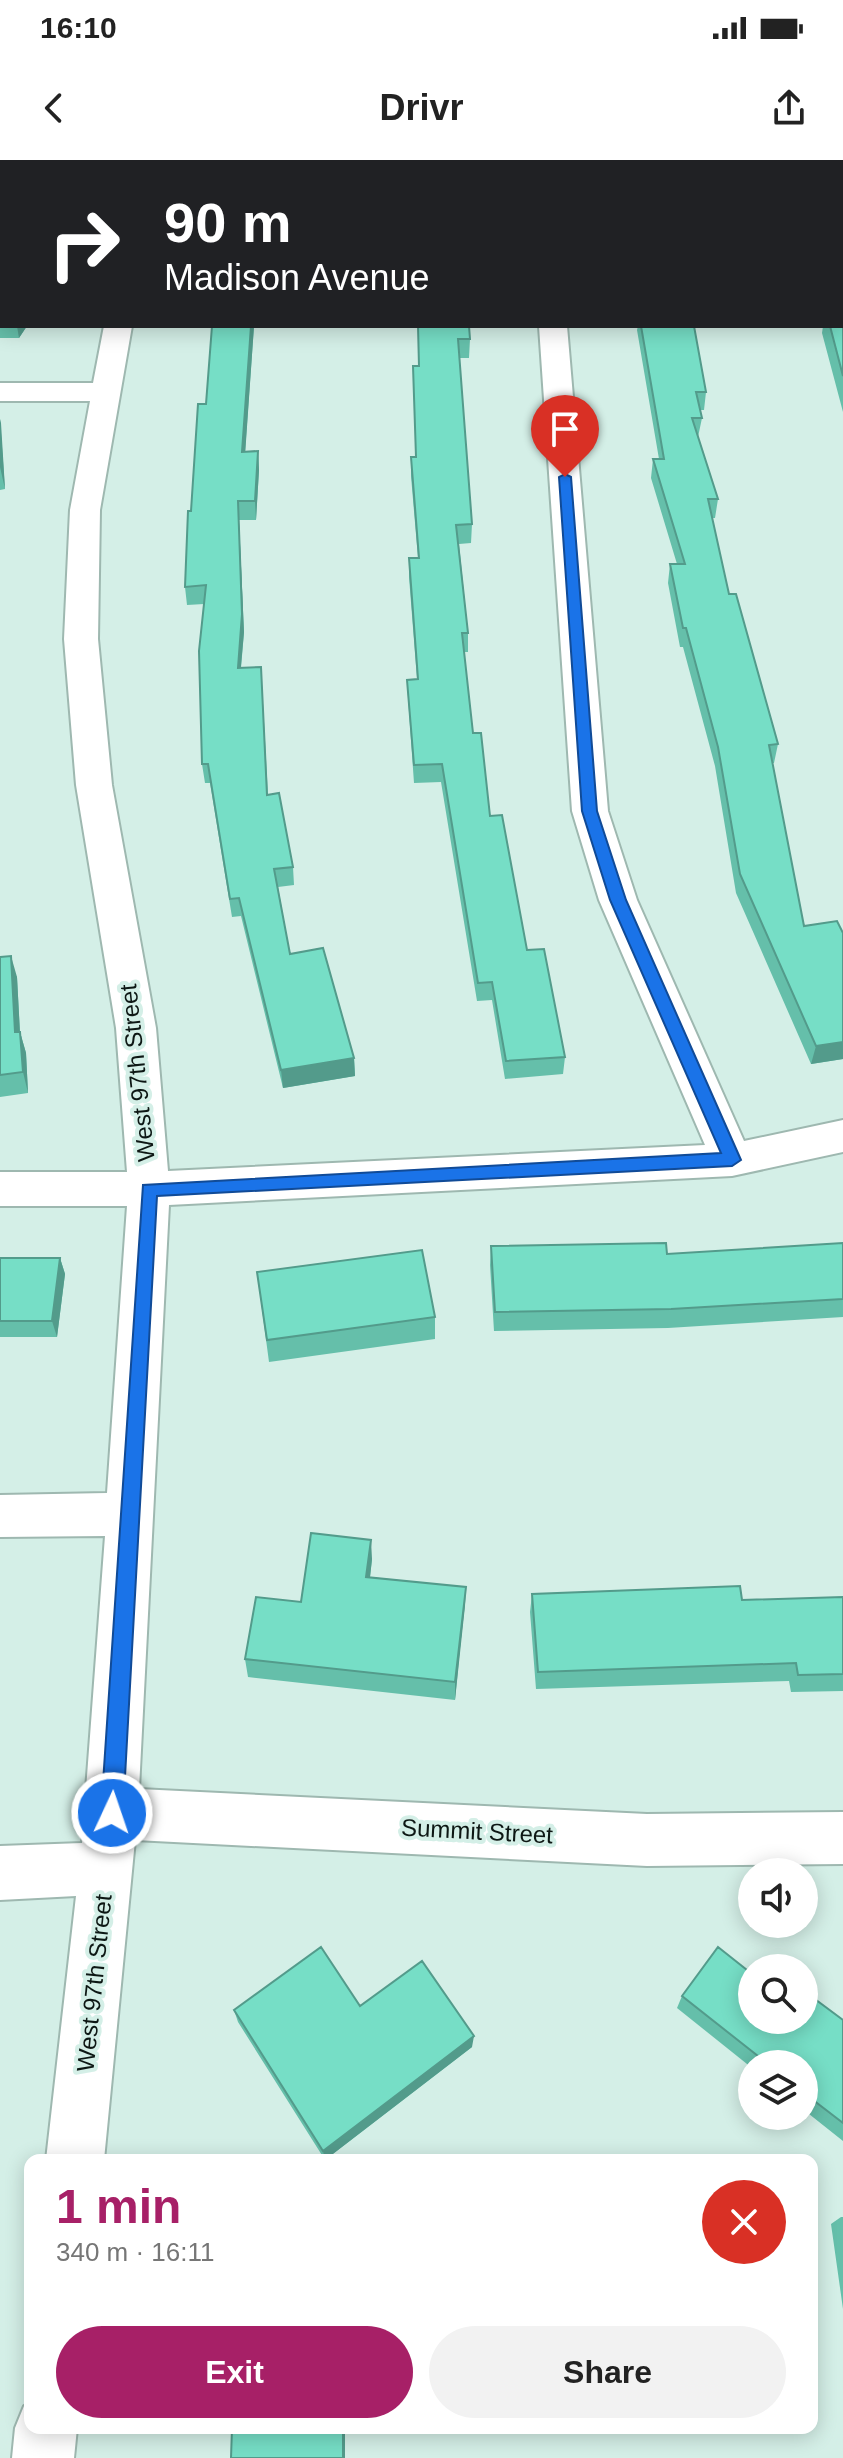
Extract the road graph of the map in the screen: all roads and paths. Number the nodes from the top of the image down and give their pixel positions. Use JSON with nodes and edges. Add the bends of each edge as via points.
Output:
{"nodes":[{"id":1,"x":118,"y":328,"type":"edge"},
{"id":2,"x":553,"y":328,"type":"edge"},
{"id":3,"x":0,"y":392,"type":"edge"},
{"id":4,"x":104,"y":392,"type":"junction"},
{"id":5,"x":843,"y":1136,"type":"edge"},
{"id":6,"x":732,"y":1160,"type":"junction"},
{"id":7,"x":0,"y":1189,"type":"edge"},
{"id":8,"x":149,"y":1189,"type":"junction"},
{"id":9,"x":130,"y":1514,"type":"junction"},
{"id":10,"x":0,"y":1516,"type":"edge"},
{"id":11,"x":112,"y":1813,"type":"junction"},
{"id":12,"x":843,"y":1838,"type":"edge"},
{"id":13,"x":106,"y":1868,"type":"junction"},
{"id":14,"x":0,"y":1873,"type":"edge"},
{"id":15,"x":76,"y":2154,"type":"edge"},
{"id":16,"x":45,"y":2434,"type":"edge"},
{"id":17,"x":43,"y":2458,"type":"edge"}],
"edges":[{"from":1,"to":4,"type":"street","name":"West 97th Street"},
{"from":2,"to":6,"type":"street","via":[[590,811],[618,900]]},
{"from":3,"to":4,"type":"street"},
{"from":4,"to":8,"type":"street","name":"West 97th Street","via":[[85,510],[81,639],[94,785],[136,1028]]},
{"from":5,"to":6,"type":"street"},
{"from":6,"to":8,"type":"street"},
{"from":7,"to":8,"type":"street"},
{"from":8,"to":9,"type":"street","name":"West 97th Street"},
{"from":9,"to":10,"type":"street"},
{"from":9,"to":11,"type":"street","name":"West 97th Street"},
{"from":11,"to":12,"type":"street","name":"Summit Street","via":[[647,1840]]},
{"from":11,"to":13,"type":"street","name":"West 97th Street"},
{"from":13,"to":14,"type":"street"},
{"from":13,"to":15,"type":"street","name":"West 97th Street"},
{"from":16,"to":17,"type":"street"}]}
